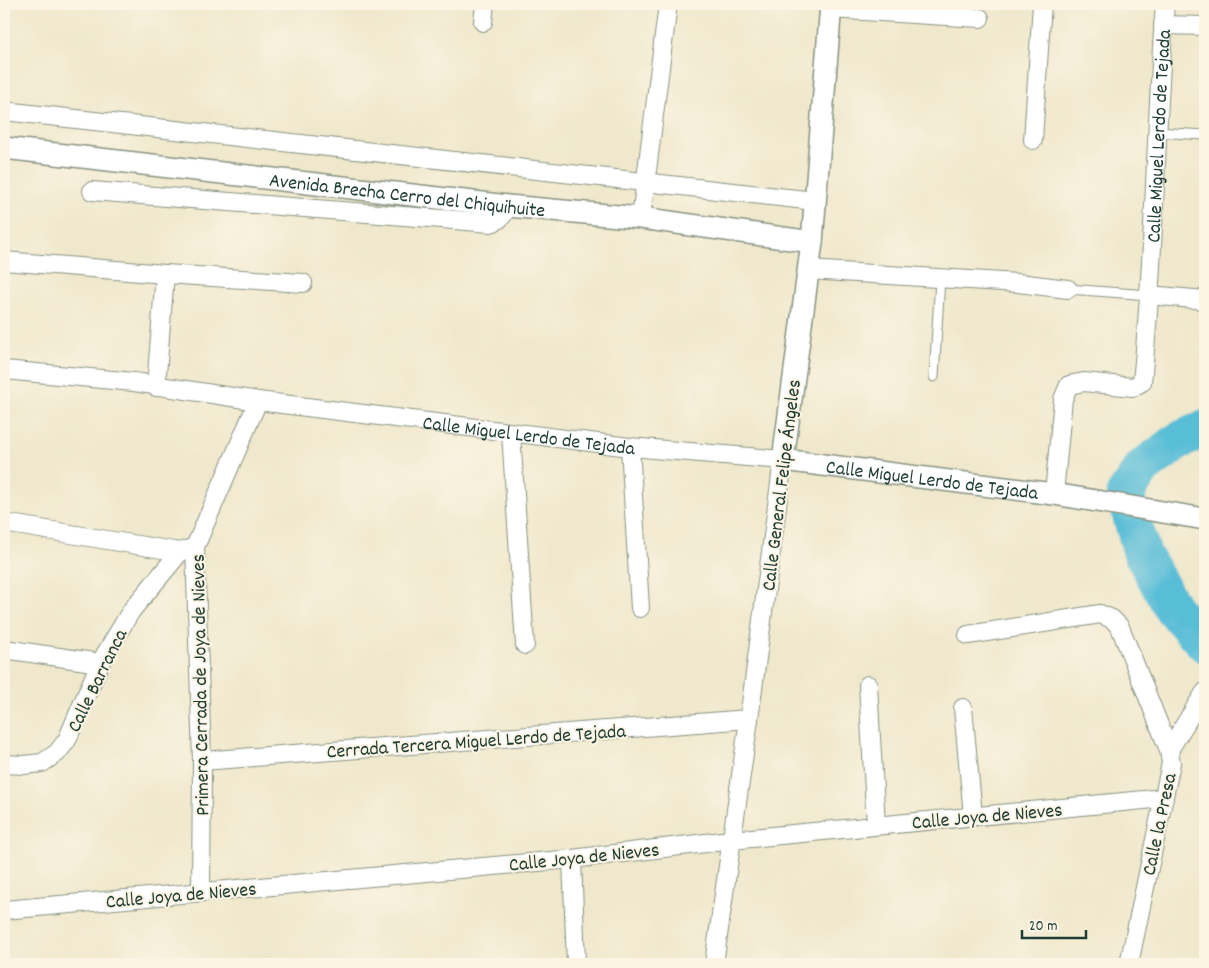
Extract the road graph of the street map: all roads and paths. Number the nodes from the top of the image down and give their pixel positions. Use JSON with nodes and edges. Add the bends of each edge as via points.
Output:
{"nodes":[{"id":1,"x":485,"y":4,"type":"edge"},
{"id":2,"x":668,"y":4,"type":"edge"},
{"id":3,"x":1042,"y":4,"type":"edge"},
{"id":4,"x":1165,"y":4,"type":"edge"},
{"id":5,"x":831,"y":6,"type":"edge"},
{"id":6,"x":980,"y":18,"type":"dead end"},
{"id":7,"x":483,"y":22,"type":"dead end"},
{"id":8,"x":1163,"y":25,"type":"junction"},
{"id":9,"x":1205,"y":26,"type":"edge"},
{"id":10,"x":4,"y":111,"type":"edge"},
{"id":11,"x":1156,"y":132,"type":"junction"},
{"id":12,"x":1205,"y":135,"type":"edge"},
{"id":13,"x":1033,"y":140,"type":"dead end"},
{"id":14,"x":4,"y":148,"type":"edge"},
{"id":15,"x":646,"y":182,"type":"junction"},
{"id":16,"x":92,"y":191,"type":"dead end"},
{"id":17,"x":815,"y":201,"type":"junction"},
{"id":18,"x":508,"y":206,"type":"junction"},
{"id":19,"x":641,"y":218,"type":"junction"},
{"id":20,"x":812,"y":242,"type":"junction"},
{"id":21,"x":4,"y":261,"type":"edge"},
{"id":22,"x":808,"y":270,"type":"junction"},
{"id":23,"x":165,"y":274,"type":"junction"},
{"id":24,"x":940,"y":278,"type":"junction"},
{"id":25,"x":303,"y":283,"type":"dead end"},
{"id":26,"x":1068,"y":289,"type":"joint"},
{"id":27,"x":1149,"y":295,"type":"junction"},
{"id":28,"x":1205,"y":300,"type":"edge"},
{"id":29,"x":4,"y":370,"type":"edge"},
{"id":30,"x":934,"y":376,"type":"dead end"},
{"id":31,"x":156,"y":387,"type":"junction"},
{"id":32,"x":258,"y":401,"type":"junction"},
{"id":33,"x":510,"y":432,"type":"junction"},
{"id":34,"x":630,"y":447,"type":"junction"},
{"id":35,"x":783,"y":460,"type":"junction"},
{"id":36,"x":1055,"y":494,"type":"junction"},
{"id":37,"x":1205,"y":519,"type":"edge"},
{"id":38,"x":4,"y":523,"type":"edge"},
{"id":39,"x":188,"y":550,"type":"junction"},
{"id":40,"x":640,"y":608,"type":"dead end"},
{"id":41,"x":968,"y":635,"type":"dead end"},
{"id":42,"x":526,"y":645,"type":"dead end"},
{"id":43,"x":4,"y":649,"type":"edge"},
{"id":44,"x":100,"y":663,"type":"junction"},
{"id":45,"x":868,"y":686,"type":"dead end"},
{"id":46,"x":1205,"y":692,"type":"edge"},
{"id":47,"x":964,"y":708,"type":"dead end"},
{"id":48,"x":749,"y":719,"type":"junction"},
{"id":49,"x":1169,"y":750,"type":"junction"},
{"id":50,"x":202,"y":761,"type":"junction"},
{"id":51,"x":4,"y":764,"type":"edge"},
{"id":52,"x":1164,"y":798,"type":"junction"},
{"id":53,"x":973,"y":816,"type":"junction"},
{"id":54,"x":876,"y":825,"type":"junction"},
{"id":55,"x":731,"y":840,"type":"junction"},
{"id":56,"x":572,"y":859,"type":"junction"},
{"id":57,"x":201,"y":892,"type":"junction"},
{"id":58,"x":4,"y":910,"type":"edge"},
{"id":59,"x":576,"y":964,"type":"edge"},
{"id":60,"x":714,"y":964,"type":"edge"},
{"id":61,"x":1129,"y":964,"type":"edge"}],
"edges":[{"from":1,"to":7,"type":"street"},
{"from":2,"to":15,"type":"street"},
{"from":3,"to":13,"type":"street"},
{"from":4,"to":8,"type":"street","name":"Calle Miguel Lerdo de Tejada"},
{"from":5,"to":6,"type":"street"},
{"from":5,"to":17,"type":"street","name":"Calle General Felipe Ángeles"},
{"from":8,"to":9,"type":"street"},
{"from":8,"to":11,"type":"street","name":"Calle Miguel Lerdo de Tejada"},
{"from":10,"to":15,"type":"street"},
{"from":11,"to":12,"type":"lane"},
{"from":11,"to":27,"type":"street","name":"Calle Miguel Lerdo de Tejada"},
{"from":14,"to":18,"type":"street","name":"Avenida Brecha Cerro del Chiquihuite"},
{"from":15,"to":17,"type":"street"},
{"from":15,"to":19,"type":"street"},
{"from":16,"to":18,"type":"street","via":[[492,223],[502,217]]},
{"from":17,"to":20,"type":"street","name":"Calle General Felipe Ángeles"},
{"from":18,"to":19,"type":"street","name":"Avenida Brecha Cerro del Chiquihuite"},
{"from":19,"to":20,"type":"street","name":"Avenida Brecha Cerro del Chiquihuite"},
{"from":20,"to":22,"type":"street","name":"Calle General Felipe Ángeles"},
{"from":21,"to":23,"type":"street"},
{"from":22,"to":24,"type":"street"},
{"from":22,"to":35,"type":"street","name":"Calle General Felipe Ángeles"},
{"from":23,"to":25,"type":"street"},
{"from":23,"to":31,"type":"street"},
{"from":24,"to":26,"type":"street"},
{"from":24,"to":30,"type":"lane"},
{"from":26,"to":27,"type":"lane"},
{"from":27,"to":28,"type":"street"},
{"from":27,"to":36,"type":"street","name":"Calle Miguel Lerdo de Tejada","via":[[1142,382],[1133,387],[1084,382],[1069,384],[1063,399]]},
{"from":29,"to":31,"type":"street","name":"Calle Miguel Lerdo de Tejada","via":[[134,382]]},
{"from":31,"to":32,"type":"street","name":"Calle Miguel Lerdo de Tejada"},
{"from":32,"to":33,"type":"street","name":"Calle Miguel Lerdo de Tejada"},
{"from":32,"to":39,"type":"street","name":"Primera Cerrada de Joya de Nieves"},
{"from":33,"to":34,"type":"street","name":"Calle Miguel Lerdo de Tejada"},
{"from":33,"to":42,"type":"street"},
{"from":34,"to":35,"type":"street","name":"Calle Miguel Lerdo de Tejada"},
{"from":34,"to":40,"type":"street"},
{"from":35,"to":36,"type":"street","name":"Calle Miguel Lerdo de Tejada"},
{"from":35,"to":48,"type":"street","name":"Calle General Felipe Ángeles"},
{"from":36,"to":37,"type":"street","name":"Calle Miguel Lerdo de Tejada"},
{"from":38,"to":39,"type":"street"},
{"from":39,"to":44,"type":"street","name":"Calle Barranca","via":[[132,611]]},
{"from":39,"to":50,"type":"street","name":"Primera Cerrada de Joya de Nieves"},
{"from":41,"to":49,"type":"street","via":[[1100,614],[1112,619],[1120,628]]},
{"from":43,"to":44,"type":"street"},
{"from":44,"to":51,"type":"street","name":"Calle Barranca","via":[[67,740],[57,753],[42,763]]},
{"from":45,"to":54,"type":"street"},
{"from":46,"to":49,"type":"street","name":"Calle la Presa"},
{"from":47,"to":53,"type":"street"},
{"from":48,"to":50,"type":"street","name":"Cerrada Tercera Miguel Lerdo de Tejada"},
{"from":48,"to":55,"type":"street","name":"Calle General Felipe Ángeles"},
{"from":49,"to":52,"type":"street","name":"Calle la Presa"},
{"from":50,"to":57,"type":"street","name":"Primera Cerrada de Joya de Nieves"},
{"from":52,"to":53,"type":"street","name":"Calle Joya de Nieves"},
{"from":52,"to":61,"type":"street","name":"Calle la Presa"},
{"from":53,"to":54,"type":"street","name":"Calle Joya de Nieves"},
{"from":54,"to":55,"type":"street","name":"Calle Joya de Nieves"},
{"from":55,"to":56,"type":"street","name":"Calle Joya de Nieves"},
{"from":55,"to":60,"type":"street","name":"Calle General Felipe Ángeles"},
{"from":56,"to":57,"type":"street","name":"Calle Joya de Nieves"},
{"from":56,"to":59,"type":"street"},
{"from":57,"to":58,"type":"street","name":"Calle Joya de Nieves"}]}
